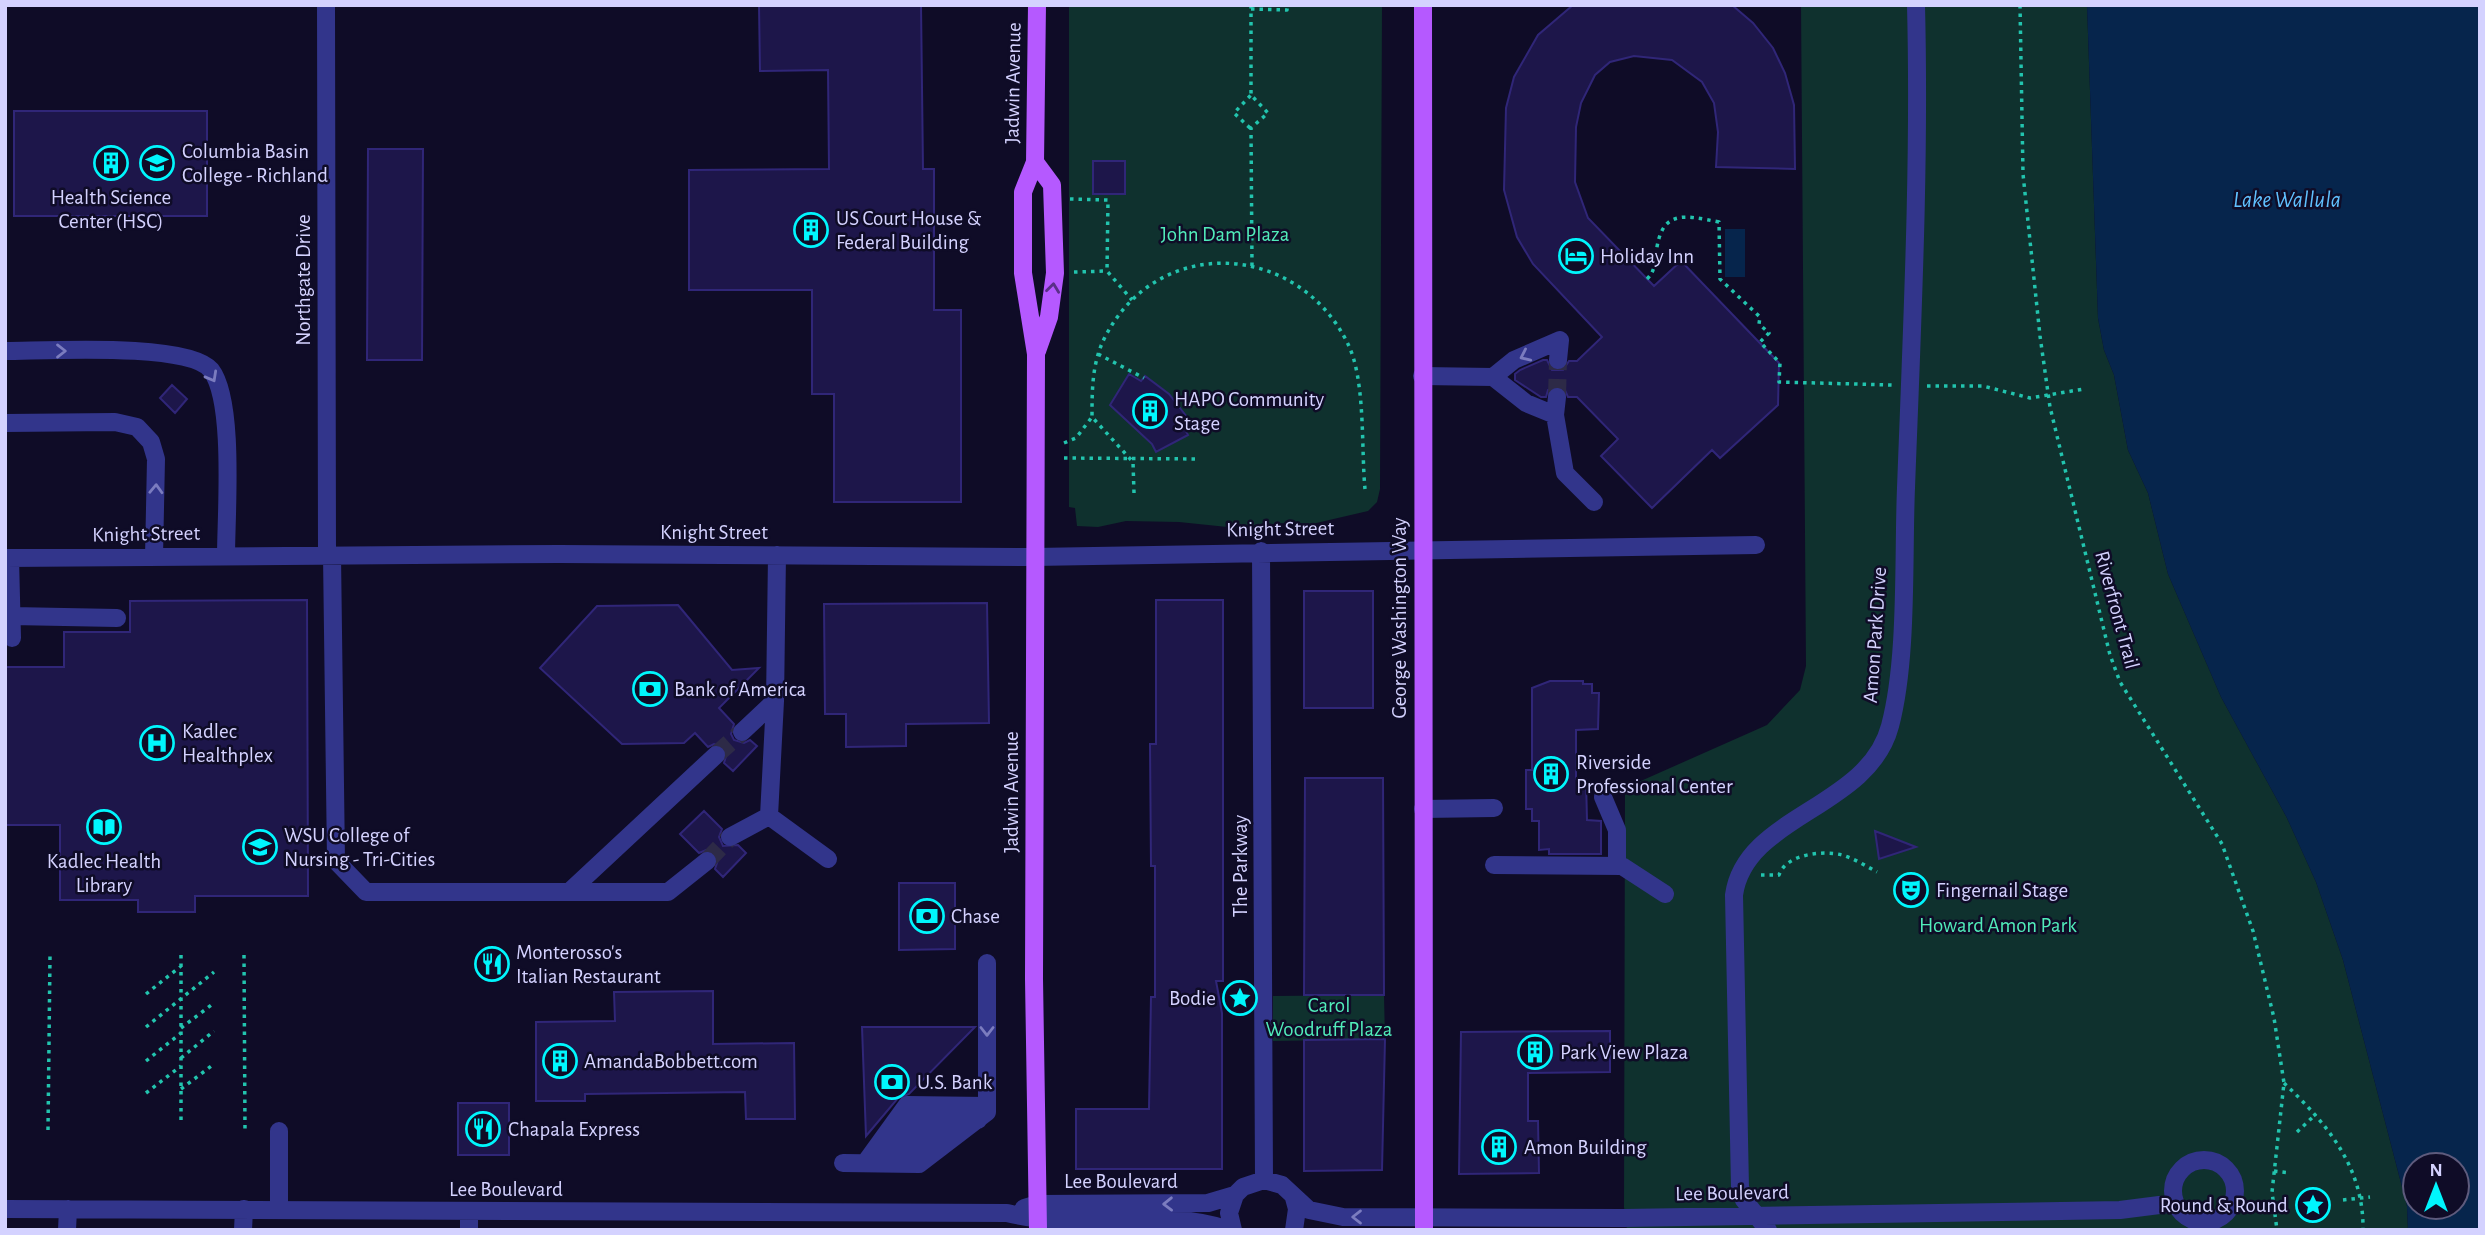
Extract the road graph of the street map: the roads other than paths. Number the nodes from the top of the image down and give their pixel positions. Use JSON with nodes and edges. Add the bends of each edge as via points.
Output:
{"nodes":[{"id":1,"x":326,"y":5,"type":"edge"},
{"id":2,"x":1037,"y":5,"type":"edge"},
{"id":3,"x":1423,"y":5,"type":"edge"},
{"id":4,"x":1916,"y":5,"type":"edge"},
{"id":5,"x":1035,"y":162,"type":"junction"},
{"id":6,"x":5,"y":351,"type":"edge"},
{"id":7,"x":1036,"y":354,"type":"junction"},
{"id":8,"x":1558,"y":360,"type":"tunnel mouth"},
{"id":9,"x":1422,"y":376,"type":"junction"},
{"id":10,"x":1493,"y":377,"type":"junction"},
{"id":11,"x":5,"y":423,"type":"edge"},
{"id":12,"x":1594,"y":502,"type":"dead end"},
{"id":13,"x":1756,"y":545,"type":"dead end"},
{"id":14,"x":1422,"y":549,"type":"junction"},
{"id":15,"x":1261,"y":551,"type":"junction"},
{"id":16,"x":329,"y":555,"type":"junction"},
{"id":17,"x":778,"y":555,"type":"junction"},
{"id":18,"x":226,"y":556,"type":"junction"},
{"id":19,"x":154,"y":557,"type":"junction"},
{"id":20,"x":1034,"y":557,"type":"junction"},
{"id":21,"x":8,"y":558,"type":"edge"},
{"id":22,"x":12,"y":616,"type":"junction"},
{"id":23,"x":117,"y":618,"type":"dead end"},
{"id":24,"x":12,"y":638,"type":"dead end"},
{"id":25,"x":775,"y":701,"type":"junction"},
{"id":26,"x":742,"y":732,"type":"tunnel mouth"},
{"id":27,"x":716,"y":755,"type":"tunnel mouth"},
{"id":28,"x":1603,"y":797,"type":"dead end"},
{"id":29,"x":1494,"y":808,"type":"dead end"},
{"id":30,"x":1423,"y":809,"type":"junction"},
{"id":31,"x":769,"y":816,"type":"junction"},
{"id":32,"x":730,"y":837,"type":"tunnel mouth"},
{"id":33,"x":828,"y":859,"type":"dead end"},
{"id":34,"x":707,"y":862,"type":"tunnel mouth"},
{"id":35,"x":1494,"y":865,"type":"dead end"},
{"id":36,"x":1617,"y":866,"type":"junction"},
{"id":37,"x":569,"y":892,"type":"junction"},
{"id":38,"x":1665,"y":894,"type":"dead end"},
{"id":39,"x":987,"y":963,"type":"dead end"},
{"id":40,"x":983,"y":1113,"type":"junction"},
{"id":41,"x":279,"y":1131,"type":"dead end"},
{"id":42,"x":888,"y":1132,"type":"junction"},
{"id":43,"x":961,"y":1132,"type":"junction"},
{"id":44,"x":941,"y":1147,"type":"junction"},
{"id":45,"x":843,"y":1163,"type":"dead end"},
{"id":46,"x":865,"y":1163,"type":"junction"},
{"id":47,"x":1264,"y":1180,"type":"junction"},
{"id":48,"x":1235,"y":1195,"type":"junction"},
{"id":49,"x":1294,"y":1198,"type":"junction"},
{"id":50,"x":2175,"y":1203,"type":"dead end"},
{"id":51,"x":5,"y":1209,"type":"edge"},
{"id":52,"x":68,"y":1209,"type":"junction"},
{"id":53,"x":244,"y":1209,"type":"junction"},
{"id":54,"x":279,"y":1210,"type":"junction"},
{"id":55,"x":469,"y":1211,"type":"junction"},
{"id":56,"x":1756,"y":1215,"type":"junction"},
{"id":57,"x":1037,"y":1218,"type":"edge"},
{"id":58,"x":548,"y":1221,"type":"edge"},
{"id":59,"x":620,"y":1221,"type":"edge"},
{"id":60,"x":820,"y":1222,"type":"edge"},
{"id":61,"x":1424,"y":1224,"type":"edge"},
{"id":62,"x":68,"y":1230,"type":"edge"},
{"id":63,"x":243,"y":1230,"type":"edge"},
{"id":64,"x":469,"y":1230,"type":"edge"},
{"id":65,"x":1231,"y":1230,"type":"edge"},
{"id":66,"x":1294,"y":1230,"type":"edge"},
{"id":67,"x":1768,"y":1230,"type":"edge"}],
"edges":[{"from":1,"to":16,"type":"street","name":"Northgate Drive"},
{"from":2,"to":5,"type":"main road","name":"Jadwin Avenue"},
{"from":3,"to":9,"type":"main road","name":"George Washington Way"},
{"from":4,"to":56,"type":"street","name":"Amon Park Drive","via":[[1910,386],[1899,660],[1890,727],[1877,755],[1857,778],[1752,852],[1738,875],[1734,903],[1740,1188]]},
{"from":5,"to":7,"type":"main road","name":"Jadwin Avenue","via":[[1023,192],[1023,273]]},
{"from":7,"to":5,"type":"main road","name":"Jadwin Avenue","one_way":true,"via":[[1049,317],[1055,273],[1052,185]]},
{"from":6,"to":18,"type":"street","one_way":true,"via":[[162,352],[194,358],[211,370],[222,398],[226,439]]},
{"from":7,"to":20,"type":"main road","name":"Jadwin Avenue"},
{"from":8,"to":10,"type":"street","one_way":true,"via":[[1560,340],[1514,360]]},
{"from":9,"to":10,"type":"street"},
{"from":9,"to":14,"type":"main road","name":"George Washington Way"},
{"from":10,"to":12,"type":"street","via":[[1526,403],[1556,406],[1565,473]]},
{"from":19,"to":11,"type":"street","one_way":true,"via":[[156,459],[151,442],[137,428],[115,422]]},
{"from":13,"to":14,"type":"street","name":"Knight Street"},
{"from":14,"to":15,"type":"street","name":"Knight Street"},
{"from":14,"to":30,"type":"main road","name":"George Washington Way"},
{"from":15,"to":20,"type":"street","name":"Knight Street"},
{"from":15,"to":47,"type":"street","name":"The Parkway"},
{"from":16,"to":17,"type":"street","name":"Knight Street"},
{"from":16,"to":18,"type":"street","name":"Knight Street"},
{"from":16,"to":37,"type":"street","name":"Northgate Drive","via":[[336,861],[366,892]]},
{"from":17,"to":20,"type":"street","name":"Knight Street"},
{"from":17,"to":25,"type":"street"},
{"from":18,"to":19,"type":"street","name":"Knight Street"},
{"from":19,"to":21,"type":"street","name":"Knight Street"},
{"from":20,"to":57,"type":"main road","name":"Jadwin Avenue"},
{"from":21,"to":22,"type":"street"},
{"from":22,"to":23,"type":"street"},
{"from":22,"to":24,"type":"street"},
{"from":25,"to":26,"type":"street"},
{"from":25,"to":31,"type":"street"},
{"from":27,"to":37,"type":"street"},
{"from":28,"to":36,"type":"street","via":[[1617,831]]},
{"from":29,"to":30,"type":"street"},
{"from":30,"to":61,"type":"main road","name":"George Washington Way"},
{"from":31,"to":32,"type":"street"},
{"from":31,"to":33,"type":"street"},
{"from":34,"to":37,"type":"street","name":"Northgate Drive","via":[[668,892]]},
{"from":35,"to":36,"type":"street"},
{"from":36,"to":38,"type":"street"},
{"from":39,"to":40,"type":"street","one_way":true},
{"from":40,"to":42,"type":"street","via":[[907,1105]]},
{"from":40,"to":43,"type":"street"},
{"from":41,"to":54,"type":"street"},
{"from":42,"to":43,"type":"street"},
{"from":42,"to":44,"type":"street"},
{"from":42,"to":46,"type":"street"},
{"from":43,"to":44,"type":"street"},
{"from":44,"to":46,"type":"street","via":[[919,1164]]},
{"from":45,"to":46,"type":"street"},
{"from":47,"to":48,"type":"street","name":"Lee Boulevard"},
{"from":47,"to":49,"type":"street","name":"Lee Boulevard","via":[[1282,1185]]},
{"from":48,"to":57,"type":"street","name":"Lee Boulevard","one_way":true,"via":[[1208,1203]]},
{"from":48,"to":65,"type":"street","name":"Lee Boulevard","via":[[1229,1213]]},
{"from":61,"to":49,"type":"street","name":"Lee Boulevard","one_way":true,"via":[[1331,1216],[1309,1210]]},
{"from":49,"to":66,"type":"street"},
{"from":50,"to":56,"type":"street","name":"Lee Boulevard","via":[[2120,1210]]},
{"from":51,"to":52,"type":"street","name":"Lee Boulevard"},
{"from":52,"to":53,"type":"street","name":"Lee Boulevard"},
{"from":52,"to":62,"type":"street"},
{"from":53,"to":54,"type":"street","name":"Lee Boulevard"},
{"from":53,"to":63,"type":"street"},
{"from":54,"to":55,"type":"street","name":"Lee Boulevard"},
{"from":55,"to":58,"type":"street","name":"Lee Boulevard"},
{"from":55,"to":64,"type":"street"},
{"from":56,"to":61,"type":"street","name":"Lee Boulevard"},
{"from":56,"to":67,"type":"street"},
{"from":57,"to":60,"type":"street","name":"Lee Boulevard","via":[[1007,1213]]},
{"from":57,"to":65,"type":"street","name":"Lee Boulevard","via":[[1180,1221]]},
{"from":58,"to":59,"type":"street","name":"Lee Boulevard"},
{"from":59,"to":60,"type":"street","name":"Lee Boulevard"}]}
